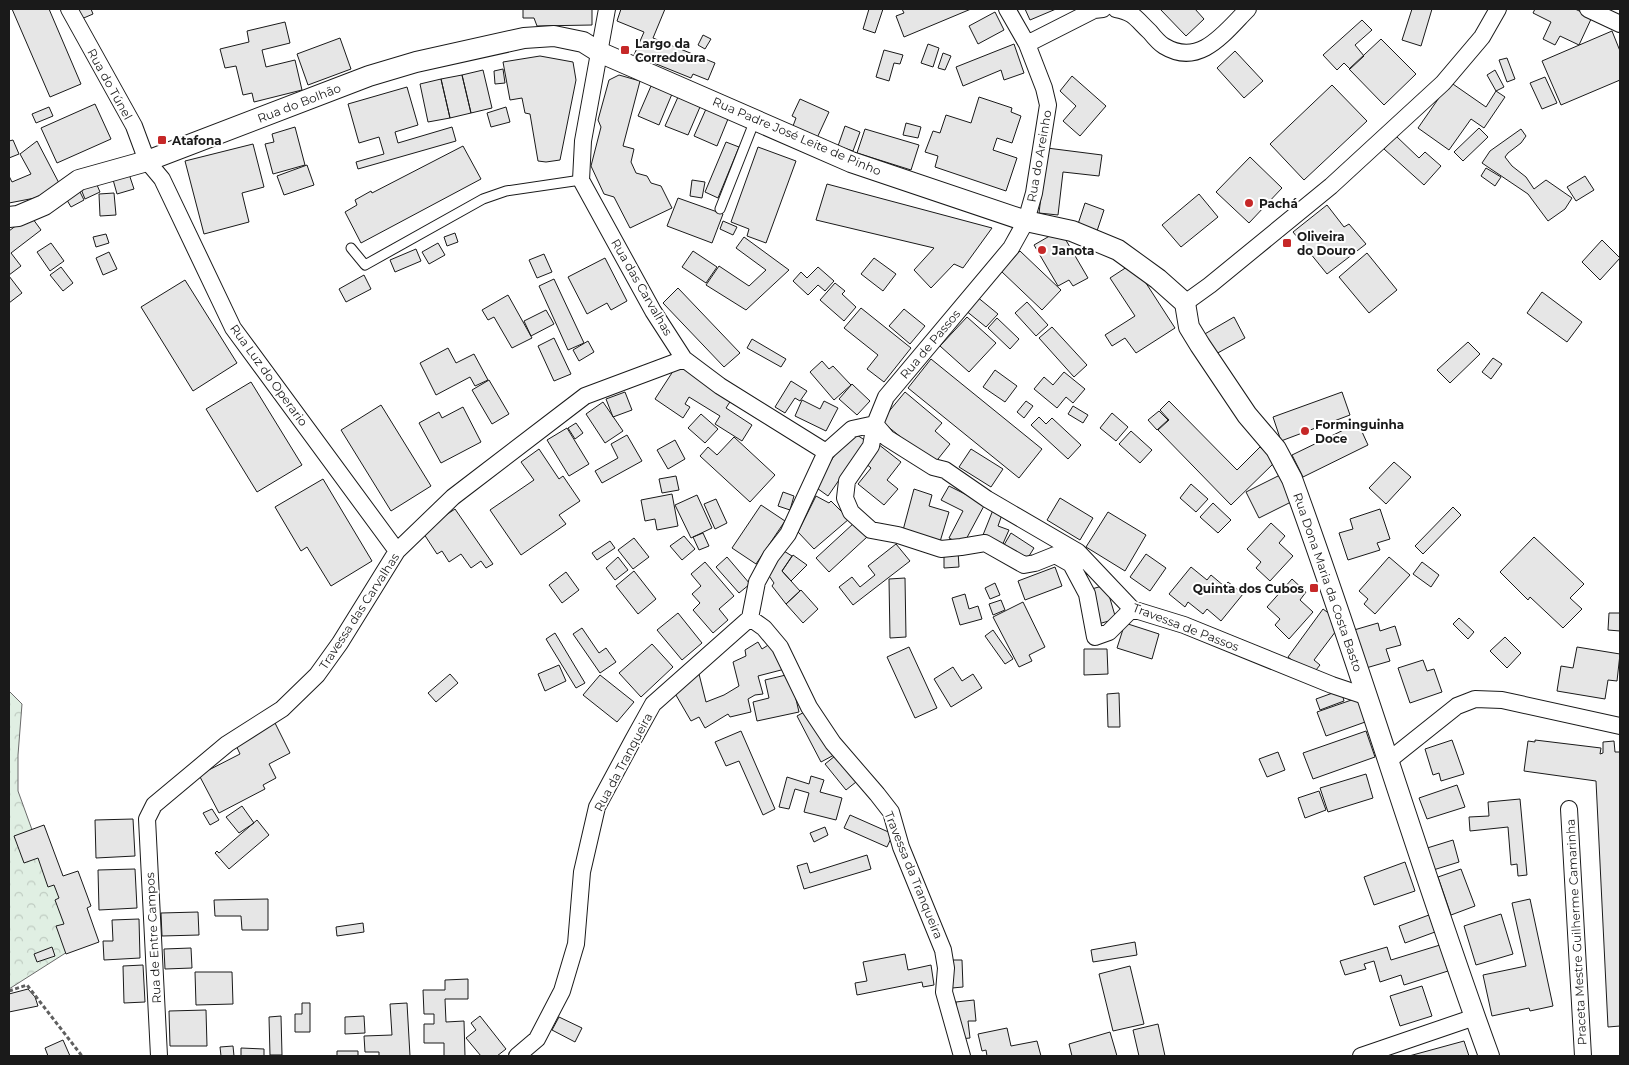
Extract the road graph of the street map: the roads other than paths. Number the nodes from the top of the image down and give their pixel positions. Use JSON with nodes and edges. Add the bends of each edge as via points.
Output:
{"nodes":[{"id":1,"x":69,"y":9,"type":"edge"},
{"id":2,"x":608,"y":9,"type":"edge"},
{"id":3,"x":1007,"y":9,"type":"edge"},
{"id":4,"x":1103,"y":9,"type":"edge"},
{"id":5,"x":1116,"y":9,"type":"edge"},
{"id":6,"x":1248,"y":9,"type":"edge"},
{"id":7,"x":1498,"y":9,"type":"edge"},
{"id":8,"x":1588,"y":9,"type":"edge"},
{"id":9,"x":1620,"y":24,"type":"edge"},
{"id":10,"x":1027,"y":44,"type":"junction"},
{"id":11,"x":599,"y":52,"type":"junction"},
{"id":12,"x":755,"y":120,"type":"junction"},
{"id":13,"x":147,"y":160,"type":"junction"},
{"id":14,"x":581,"y":180,"type":"junction"},
{"id":15,"x":720,"y":209,"type":"dead end"},
{"id":16,"x":9,"y":217,"type":"edge"},
{"id":17,"x":1026,"y":222,"type":"junction"},
{"id":18,"x":352,"y":248,"type":"dead end"},
{"id":19,"x":1186,"y":303,"type":"junction"},
{"id":20,"x":684,"y":359,"type":"junction"},
{"id":21,"x":876,"y":424,"type":"junction"},
{"id":22,"x":826,"y":452,"type":"junction"},
{"id":23,"x":397,"y":551,"type":"junction"},
{"id":24,"x":1132,"y":609,"type":"junction"},
{"id":25,"x":750,"y":618,"type":"junction"},
{"id":26,"x":1368,"y":697,"type":"junction"},
{"id":27,"x":1620,"y":726,"type":"edge"},
{"id":28,"x":1388,"y":761,"type":"junction"},
{"id":29,"x":1569,"y":808,"type":"dead end"},
{"id":30,"x":147,"y":819,"type":"joint"},
{"id":31,"x":1474,"y":1017,"type":"junction"},
{"id":32,"x":159,"y":1056,"type":"edge"},
{"id":33,"x":518,"y":1056,"type":"edge"},
{"id":34,"x":962,"y":1056,"type":"edge"},
{"id":35,"x":1361,"y":1056,"type":"edge"},
{"id":36,"x":1489,"y":1056,"type":"edge"},
{"id":37,"x":1582,"y":1056,"type":"edge"}],
"edges":[{"from":1,"to":13,"type":"street","name":"Rua do Túnel","via":[[134,126]]},
{"from":2,"to":11,"type":"street"},
{"from":3,"to":10,"type":"street","name":"Rua do Areinho"},
{"from":4,"to":10,"type":"street","via":[[1094,10]]},
{"from":5,"to":6,"type":"street","via":[[1129,11],[1163,46],[1180,52],[1199,52],[1217,40]]},
{"from":7,"to":19,"type":"street","via":[[1482,37],[1443,83],[1331,186]]},
{"from":8,"to":9,"type":"street"},
{"from":10,"to":17,"type":"street","name":"Rua do Areinho","via":[[1048,104],[1034,193]]},
{"from":11,"to":12,"type":"street","name":"Rua Padre José Leite de Pinho"},
{"from":11,"to":13,"type":"street","name":"Rua do Bolhão","via":[[583,42],[554,36],[524,38],[416,62],[369,76]]},
{"from":11,"to":14,"type":"street","via":[[583,141]]},
{"from":12,"to":15,"type":"lane"},
{"from":12,"to":17,"type":"street","name":"Rua Padre José Leite de Pinho","via":[[851,162]]},
{"from":13,"to":16,"type":"street","name":"Rua do Bolhão","via":[[79,180],[44,205]]},
{"from":13,"to":23,"type":"street","name":"Rua Luz do Operario","via":[[162,179],[233,328]]},
{"from":14,"to":18,"type":"lane","via":[[506,191],[484,199],[365,265]]},
{"from":14,"to":20,"type":"street","name":"Rua das Carvalhas","via":[[653,311]]},
{"from":17,"to":19,"type":"street","via":[[1072,231],[1118,250]]},
{"from":17,"to":21,"type":"street","name":"Rua de Passos","via":[[1011,248],[886,397]]},
{"from":19,"to":26,"type":"street","name":"Rua Dona Maria da Costa Basto","via":[[1189,327],[1200,346],[1247,415],[1276,449],[1292,479]]},
{"from":20,"to":22,"type":"street","name":"Rua das Carvalhas","via":[[720,386]]},
{"from":20,"to":23,"type":"street","name":"Travessa das Carvalhas","via":[[585,396],[453,497]]},
{"from":21,"to":22,"type":"street","via":[[852,429]]},
{"from":21,"to":24,"type":"street","name":"Travessa de Passos","via":[[888,438],[933,467],[945,470],[987,499],[1078,552]]},
{"from":21,"to":24,"type":"street","name":"Rua de Passos","via":[[871,446],[847,481],[845,498],[851,512],[871,530],[941,549],[985,543],[1024,565],[1055,555],[1071,564],[1087,594],[1095,637],[1108,632]]},
{"from":22,"to":25,"type":"street","via":[[788,534],[757,582]]},
{"from":23,"to":30,"type":"street","name":"Travessa das Carvalhas","via":[[317,675],[282,709],[227,744],[154,804]]},
{"from":24,"to":26,"type":"street","name":"Travessa de Passos","via":[[1184,624],[1332,686]]},
{"from":25,"to":33,"type":"street","name":"Rua da Tranqueira","via":[[653,704],[597,807],[582,872],[576,944],[562,991],[537,1038]]},
{"from":25,"to":34,"type":"street","name":"Travessa da Tranqueira","via":[[764,628],[780,647],[809,707],[833,743],[891,812],[901,847],[943,950],[946,968],[944,992]]},
{"from":26,"to":28,"type":"street","name":"Rua Dona Maria da Costa Basto"},
{"from":27,"to":28,"type":"street","via":[[1502,700],[1475,700],[1457,706]]},
{"from":28,"to":31,"type":"street","name":"Rua Dona Maria da Costa Basto"},
{"from":29,"to":37,"type":"street","name":"Praceta Mestre Guilherme Camarinha"},
{"from":30,"to":32,"type":"street","name":"Rua de Entre Campos"},
{"from":31,"to":35,"type":"street"},
{"from":31,"to":36,"type":"street","name":"Rua Dona Maria da Costa Basto"}]}
